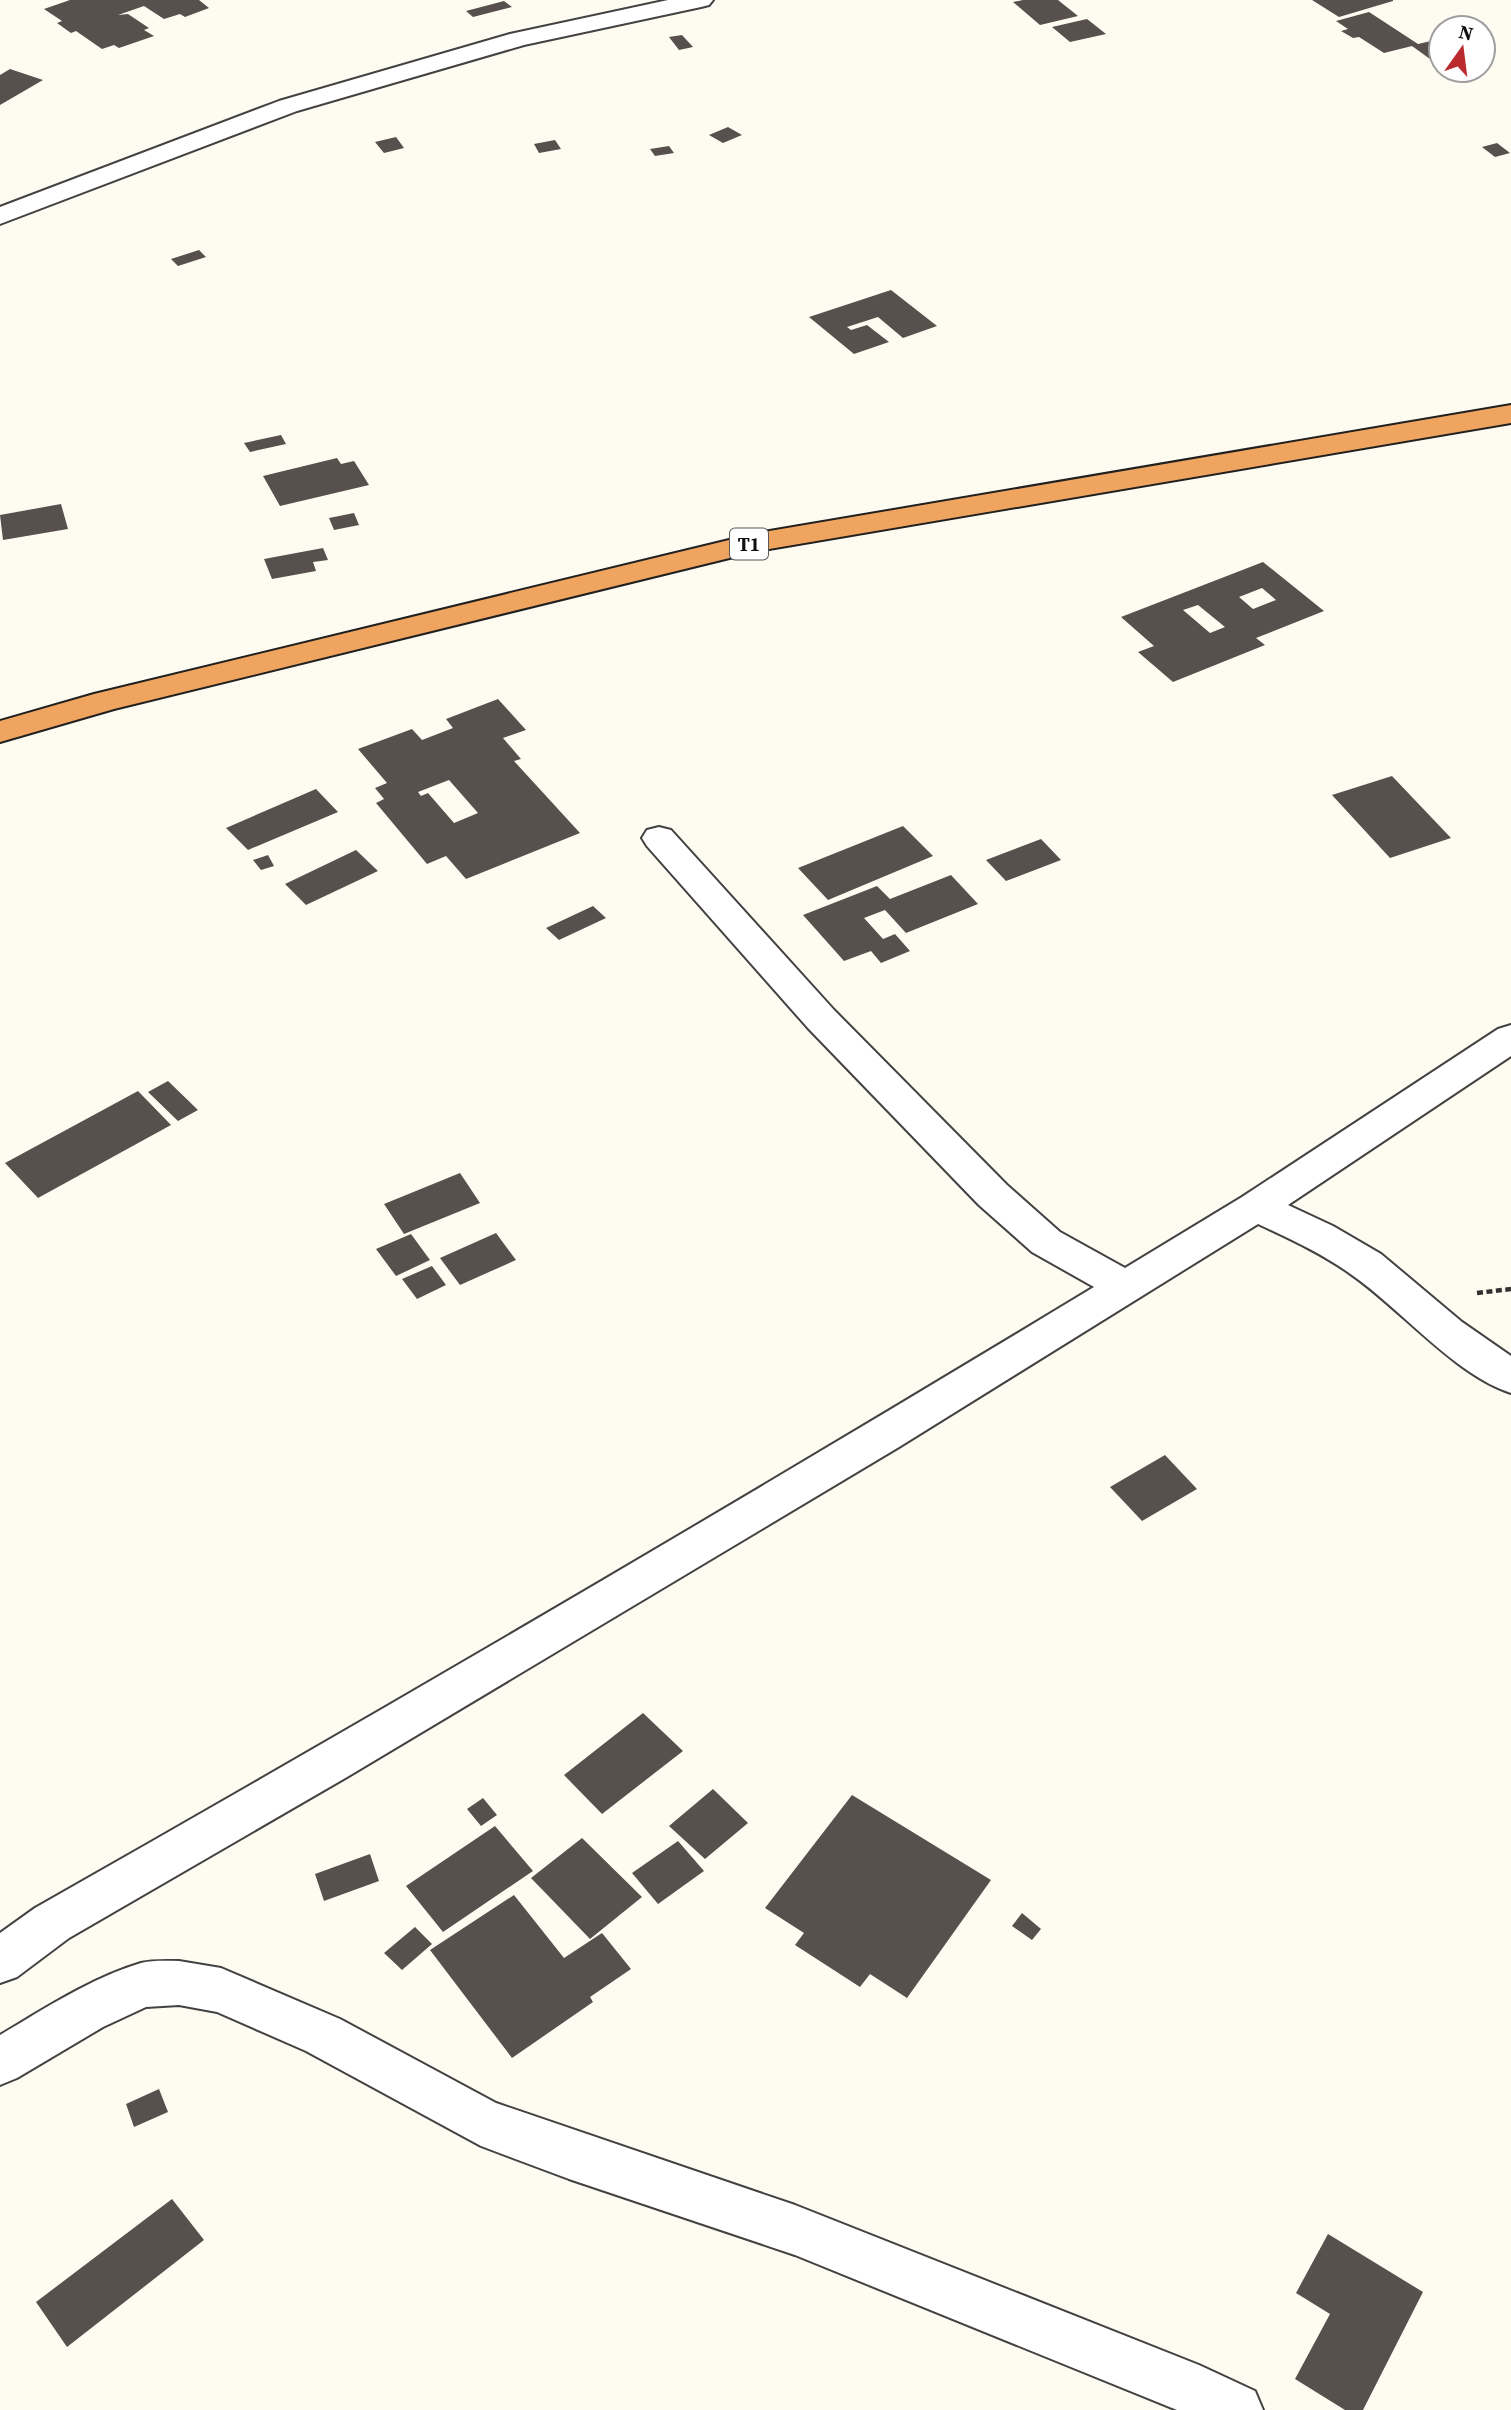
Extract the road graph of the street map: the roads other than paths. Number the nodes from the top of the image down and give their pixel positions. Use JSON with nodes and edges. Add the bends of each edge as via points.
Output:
{"nodes":[{"id":1,"x":584,"y":0,"type":"edge"},
{"id":2,"x":701,"y":0,"type":"edge"},
{"id":3,"x":600,"y":20,"type":"junction"},
{"id":4,"x":0,"y":216,"type":"edge"},
{"id":5,"x":1511,"y":414,"type":"edge"},
{"id":6,"x":0,"y":732,"type":"edge"},
{"id":7,"x":659,"y":838,"type":"dead end"},
{"id":8,"x":1511,"y":1038,"type":"edge"},
{"id":9,"x":1256,"y":1207,"type":"junction"},
{"id":10,"x":1126,"y":1287,"type":"junction"},
{"id":11,"x":1511,"y":1377,"type":"edge"},
{"id":12,"x":0,"y":1961,"type":"edge"},
{"id":13,"x":0,"y":2062,"type":"edge"},
{"id":14,"x":1237,"y":2410,"type":"edge"}],
"edges":[{"from":1,"to":3,"type":"street"},
{"from":2,"to":3,"type":"street"},
{"from":3,"to":4,"type":"street","via":[[288,106]]},
{"from":5,"to":6,"type":"highway","number":"T1","via":[[758,542],[105,701]]},
{"from":7,"to":10,"type":"street","via":[[821,1019],[993,1195],[1046,1242]]},
{"from":8,"to":9,"type":"street"},
{"from":9,"to":10,"type":"street"},
{"from":9,"to":11,"type":"street","via":[[1367,1265],[1448,1333]]},
{"from":10,"to":12,"type":"street","via":[[848,1457],[52,1923]]},
{"from":13,"to":14,"type":"street","via":[[86,2011],[143,1985],[179,1983],[221,1990],[323,2035],[481,2122],[795,2230]]}]}
